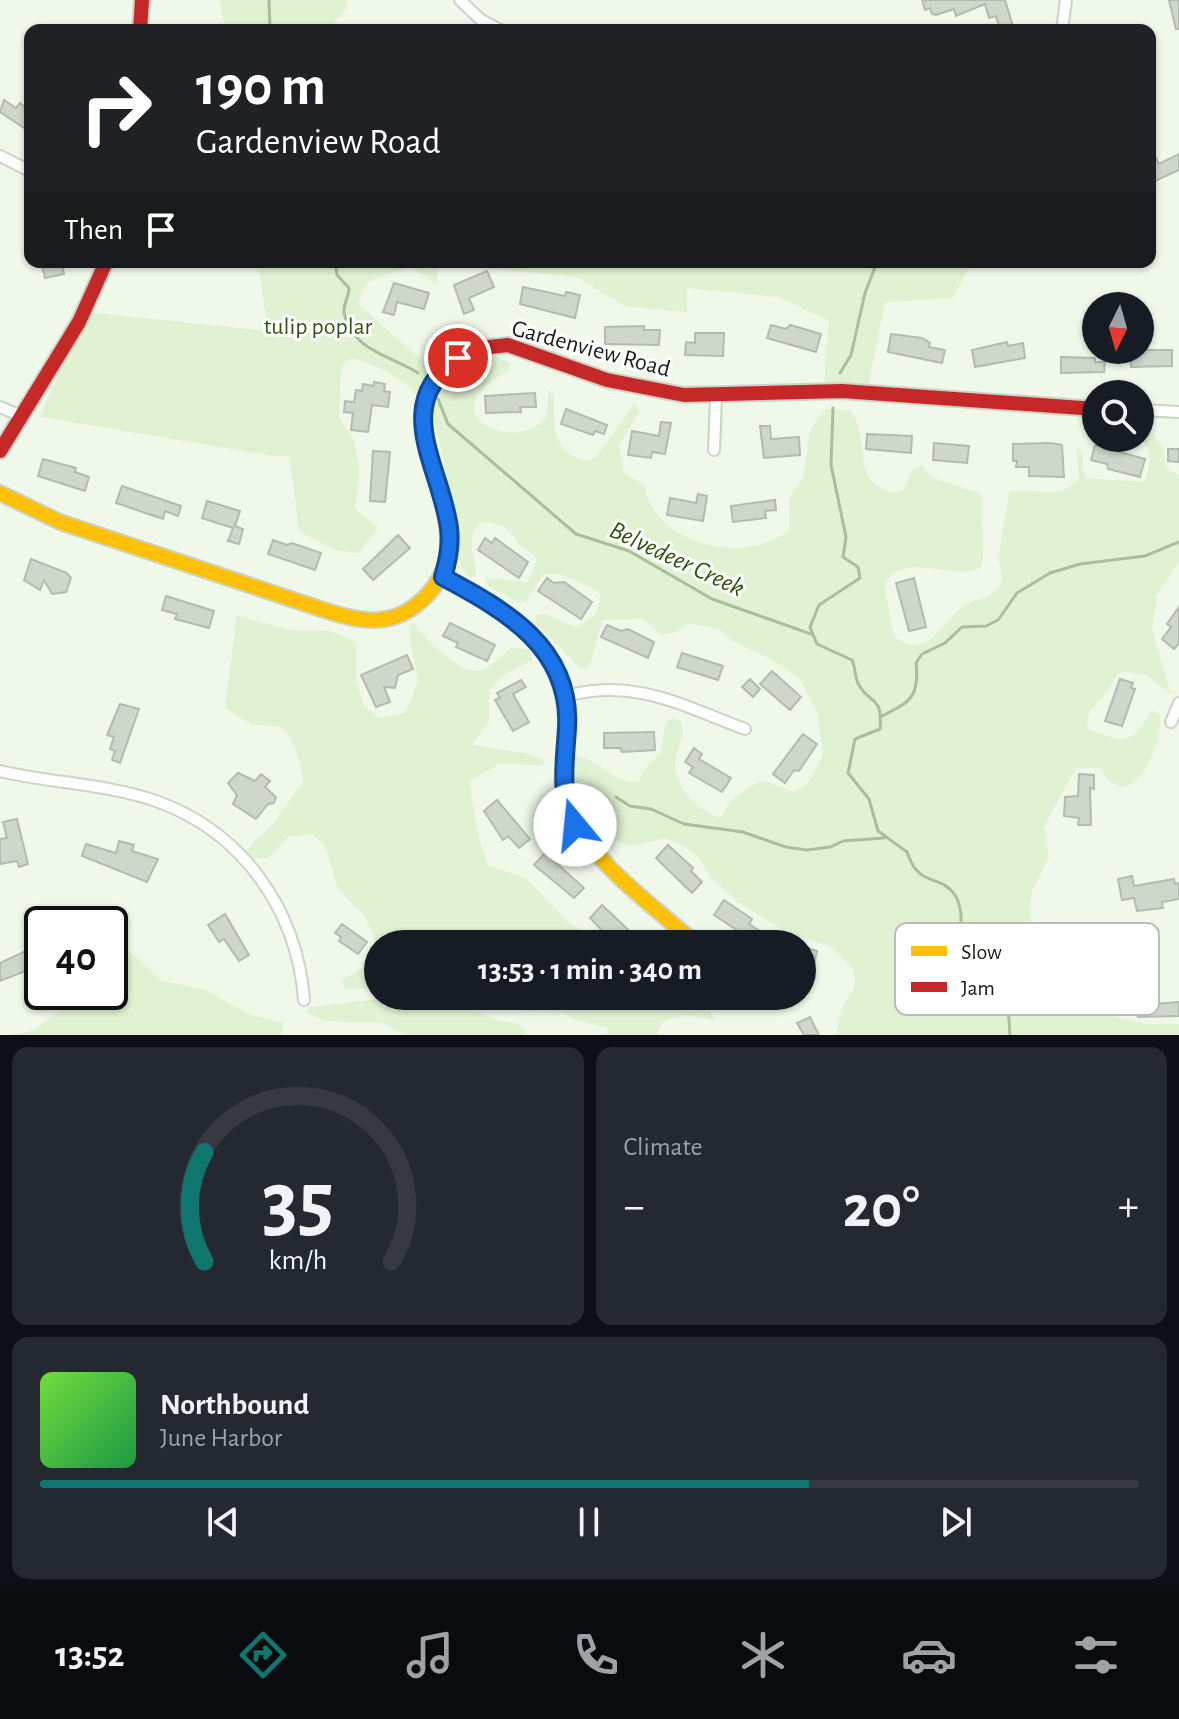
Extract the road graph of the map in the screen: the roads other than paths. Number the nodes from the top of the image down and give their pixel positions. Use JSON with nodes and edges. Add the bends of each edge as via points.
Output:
{"nodes":[{"id":1,"x":142,"y":0,"type":"edge"},
{"id":2,"x":460,"y":0,"type":"edge"},
{"id":3,"x":1066,"y":0,"type":"edge"},
{"id":4,"x":140,"y":24,"type":"edge"},
{"id":5,"x":489,"y":24,"type":"edge"},
{"id":6,"x":1063,"y":24,"type":"edge"},
{"id":7,"x":0,"y":156,"type":"edge"},
{"id":8,"x":24,"y":168,"type":"edge"},
{"id":9,"x":103,"y":268,"type":"edge"},
{"id":10,"x":716,"y":397,"type":"junction"},
{"id":11,"x":0,"y":407,"type":"edge"},
{"id":12,"x":1082,"y":408,"type":"edge"},
{"id":13,"x":1154,"y":411,"type":"edge"},
{"id":14,"x":1179,"y":412,"type":"edge"},
{"id":15,"x":21,"y":416,"type":"junction"},
{"id":16,"x":714,"y":450,"type":"dead end"},
{"id":17,"x":0,"y":451,"type":"edge"},
{"id":18,"x":0,"y":493,"type":"edge"},
{"id":19,"x":443,"y":577,"type":"junction"},
{"id":20,"x":566,"y":696,"type":"junction"},
{"id":21,"x":1179,"y":703,"type":"edge"},
{"id":22,"x":1171,"y":722,"type":"dead end"},
{"id":23,"x":745,"y":729,"type":"dead end"},
{"id":24,"x":0,"y":771,"type":"edge"},
{"id":25,"x":681,"y":930,"type":"edge"},
{"id":26,"x":304,"y":1000,"type":"dead end"}],
"edges":[{"from":1,"to":4,"type":"street"},
{"from":2,"to":5,"type":"street"},
{"from":3,"to":6,"type":"street"},
{"from":7,"to":8,"type":"street"},
{"from":9,"to":15,"type":"street","via":[[79,322]]},
{"from":10,"to":12,"type":"street","name":"Gardenview Road","via":[[851,391]]},
{"from":10,"to":16,"type":"street"},
{"from":10,"to":19,"type":"street","name":"Gardenview Road","via":[[628,386],[507,346],[483,347],[458,358],[439,374],[423,414],[423,439],[449,529]]},
{"from":11,"to":15,"type":"street"},
{"from":13,"to":14,"type":"street"},
{"from":15,"to":17,"type":"street"},
{"from":18,"to":19,"type":"street","via":[[60,522],[364,621],[400,617]]},
{"from":19,"to":20,"type":"street","via":[[499,606],[522,625],[539,642]]},
{"from":20,"to":23,"type":"street","via":[[602,688],[645,691]]},
{"from":20,"to":25,"type":"street","via":[[563,790],[575,825]]},
{"from":21,"to":22,"type":"street"},
{"from":24,"to":26,"type":"street","via":[[157,802],[238,851],[260,876],[286,921]]}]}
